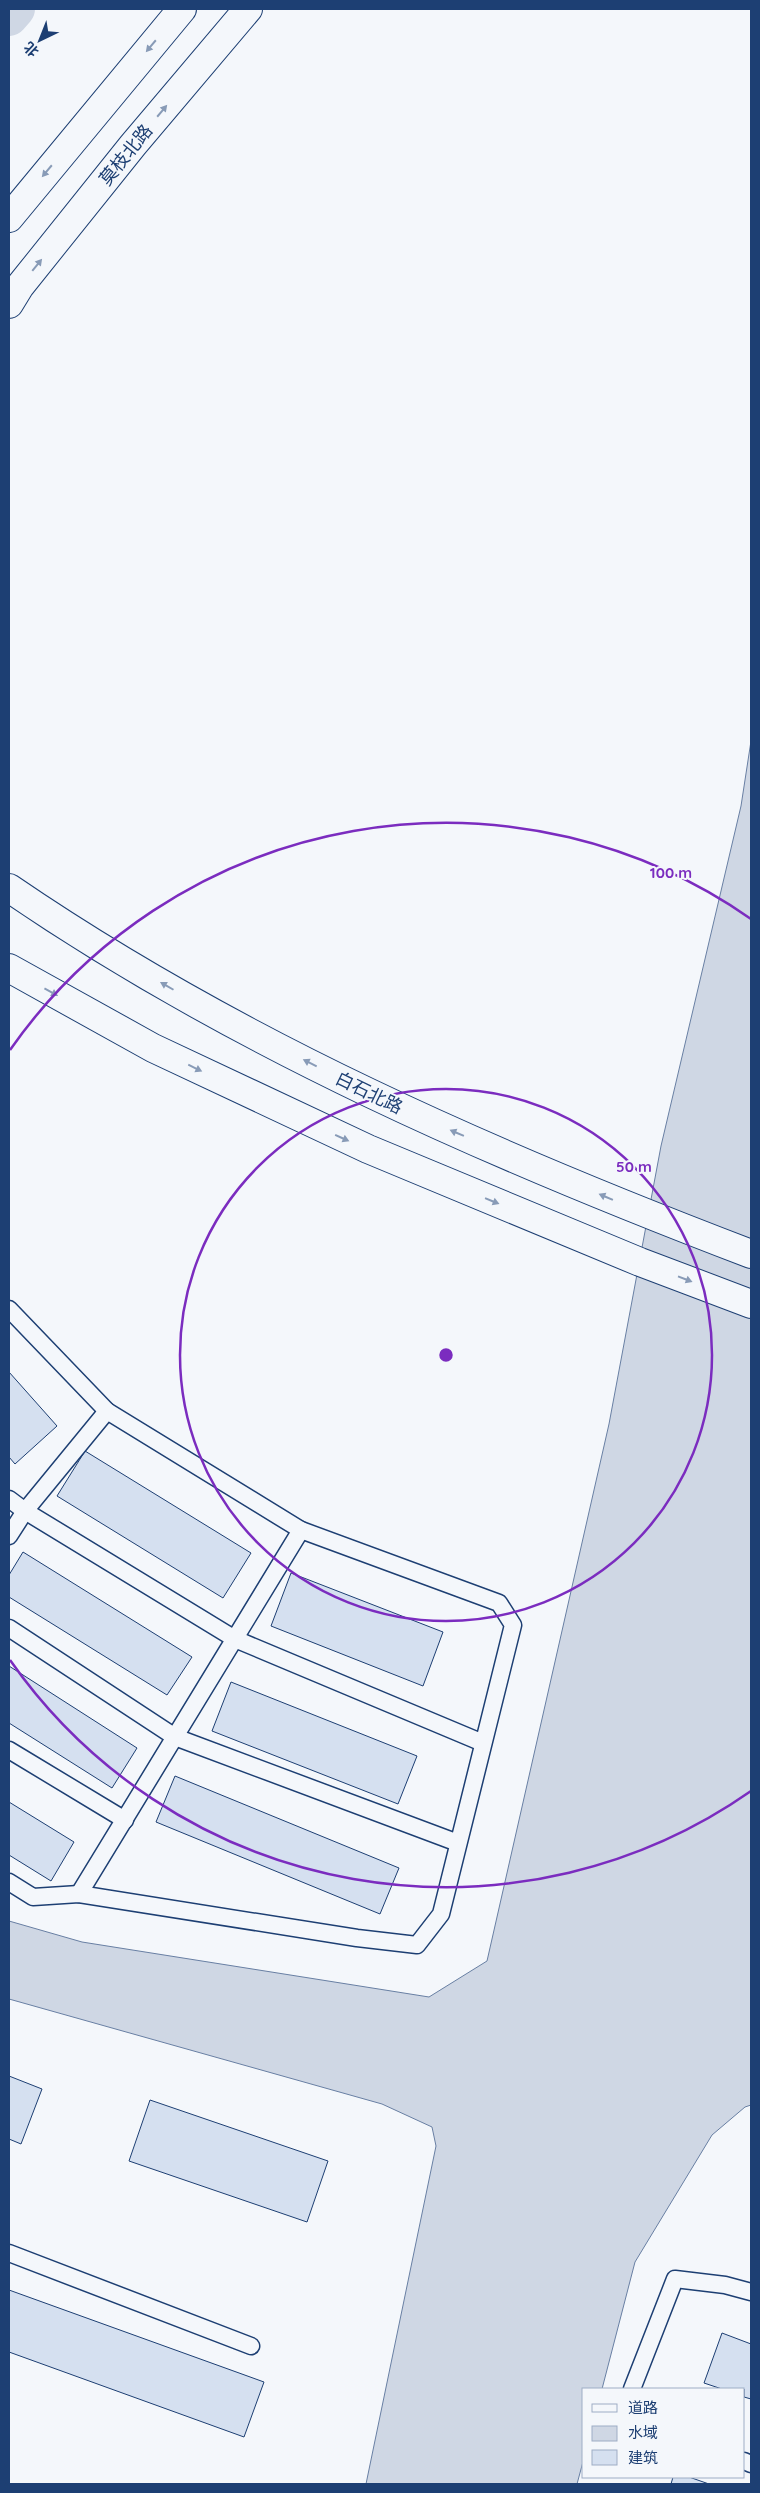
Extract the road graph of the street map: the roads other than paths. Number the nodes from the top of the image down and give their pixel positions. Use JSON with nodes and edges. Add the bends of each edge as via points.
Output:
{"nodes":[{"id":1,"x":182,"y":9,"type":"edge"},
{"id":2,"x":248,"y":9,"type":"edge"},
{"id":3,"x":9,"y":218,"type":"edge"},
{"id":4,"x":9,"y":304,"type":"edge"},
{"id":5,"x":9,"y":888,"type":"edge"},
{"id":6,"x":9,"y":968,"type":"edge"},
{"id":7,"x":751,"y":1254,"type":"edge"},
{"id":8,"x":751,"y":1304,"type":"edge"},
{"id":9,"x":9,"y":1309,"type":"edge"},
{"id":10,"x":107,"y":1411,"type":"junction"},
{"id":11,"x":9,"y":1499,"type":"edge"},
{"id":12,"x":25,"y":1511,"type":"junction"},
{"id":13,"x":301,"y":1530,"type":"junction"},
{"id":14,"x":9,"y":1536,"type":"edge"},
{"id":15,"x":9,"y":1628,"type":"edge"},
{"id":16,"x":235,"y":1639,"type":"junction"},
{"id":17,"x":175,"y":1737,"type":"junction"},
{"id":18,"x":484,"y":1743,"type":"junction"},
{"id":19,"x":9,"y":1750,"type":"edge"},
{"id":20,"x":125,"y":1820,"type":"junction"},
{"id":21,"x":458,"y":1843,"type":"junction"},
{"id":22,"x":9,"y":1882,"type":"edge"},
{"id":23,"x":79,"y":1894,"type":"junction"},
{"id":24,"x":9,"y":2253,"type":"edge"},
{"id":25,"x":751,"y":2292,"type":"edge"},
{"id":26,"x":251,"y":2346,"type":"dead end"},
{"id":27,"x":632,"y":2388,"type":"edge"}],
"edges":[{"from":1,"to":3,"type":"main road","one_way":true},
{"from":4,"to":2,"type":"main road","name":"莫枝北路","one_way":true,"via":[[133,145]]},
{"from":7,"to":5,"type":"main road","name":"白石北路","one_way":true,"via":[[651,1216],[385,1102],[245,1030]]},
{"from":6,"to":8,"type":"main road","one_way":true,"via":[[153,1048],[368,1149],[640,1262]]},
{"from":9,"to":10,"type":"lane"},
{"from":10,"to":12,"type":"lane"},
{"from":10,"to":13,"type":"lane"},
{"from":11,"to":12,"type":"lane"},
{"from":12,"to":14,"type":"lane"},
{"from":12,"to":16,"type":"lane"},
{"from":13,"to":16,"type":"lane"},
{"from":13,"to":18,"type":"lane","via":[[499,1603],[513,1625]]},
{"from":15,"to":17,"type":"lane"},
{"from":16,"to":17,"type":"lane"},
{"from":16,"to":18,"type":"lane"},
{"from":17,"to":20,"type":"lane"},
{"from":17,"to":21,"type":"lane"},
{"from":18,"to":21,"type":"lane"},
{"from":19,"to":20,"type":"lane"},
{"from":20,"to":23,"type":"lane"},
{"from":21,"to":23,"type":"lane","via":[[440,1914],[417,1945]]},
{"from":22,"to":23,"type":"lane","via":[[33,1897]]},
{"from":24,"to":26,"type":"lane"},
{"from":25,"to":27,"type":"lane","via":[[725,2285],[675,2279]]}]}
